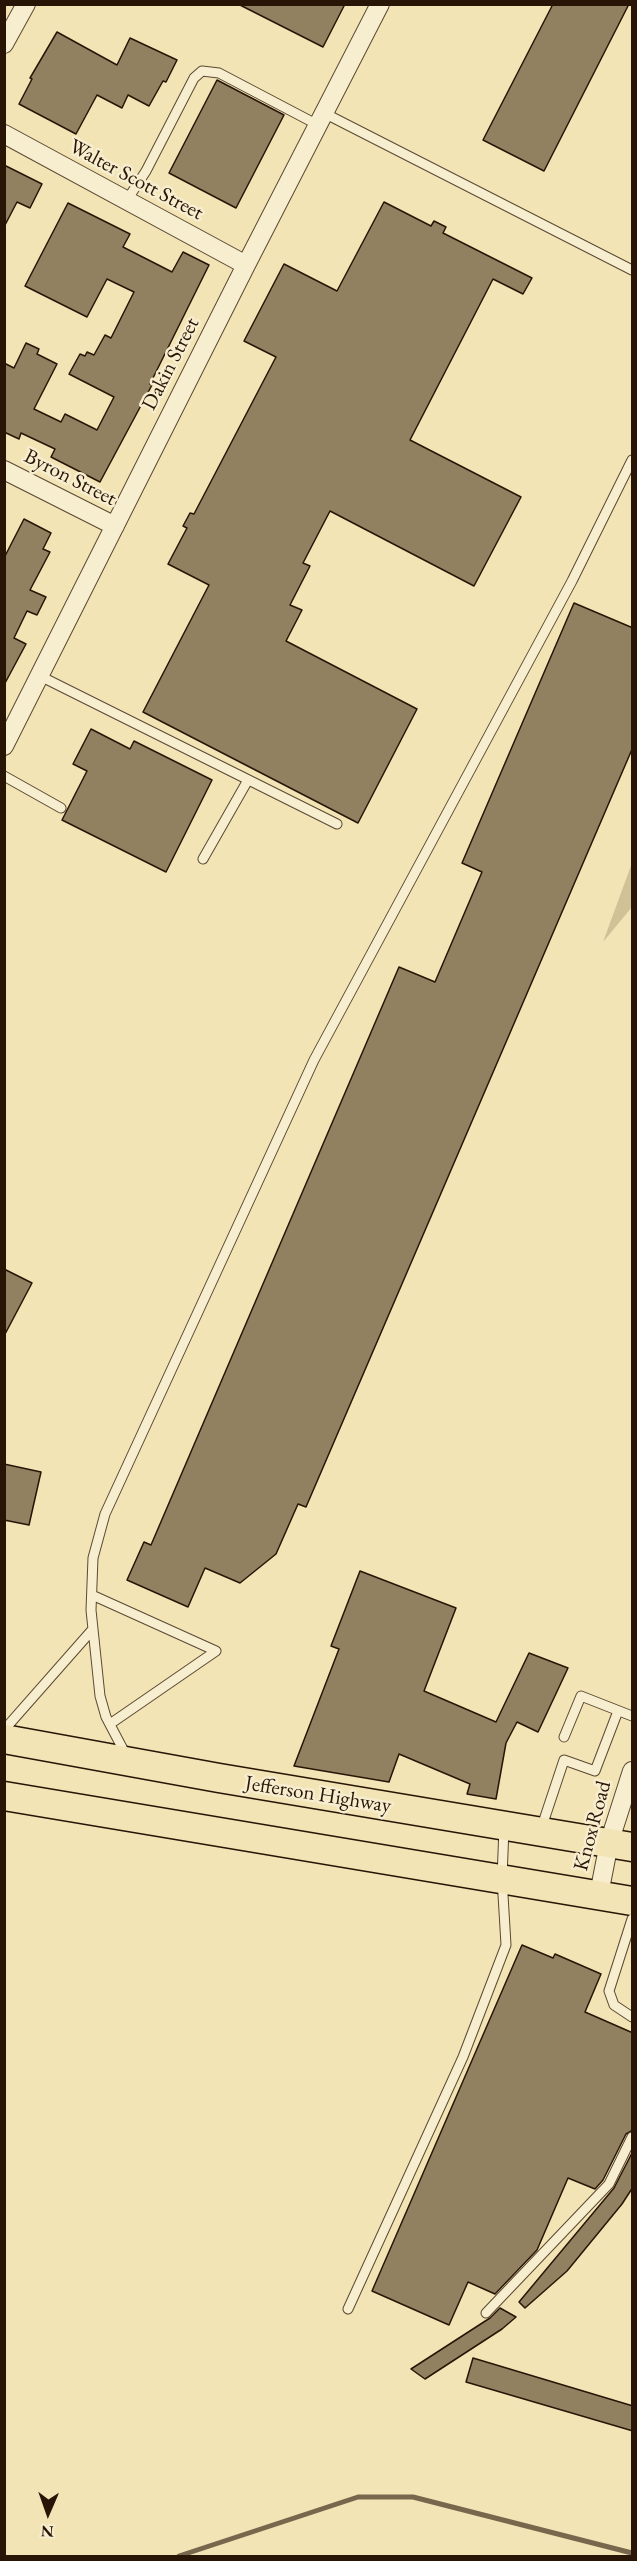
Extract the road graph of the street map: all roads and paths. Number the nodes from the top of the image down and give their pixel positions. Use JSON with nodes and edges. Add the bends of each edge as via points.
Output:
{"nodes":[{"id":1,"x":26,"y":4,"type":"edge"},
{"id":2,"x":380,"y":4,"type":"edge"},
{"id":3,"x":4,"y":44,"type":"edge"},
{"id":4,"x":321,"y":119,"type":"junction"},
{"id":5,"x":4,"y":134,"type":"edge"},
{"id":6,"x":127,"y":200,"type":"junction"},
{"id":7,"x":246,"y":265,"type":"junction"},
{"id":8,"x":633,"y":270,"type":"edge"},
{"id":9,"x":633,"y":460,"type":"edge"},
{"id":10,"x":5,"y":472,"type":"edge"},
{"id":11,"x":115,"y":526,"type":"junction"},
{"id":12,"x":40,"y":676,"type":"junction"},
{"id":13,"x":4,"y":746,"type":"edge"},
{"id":14,"x":4,"y":776,"type":"edge"},
{"id":15,"x":249,"y":780,"type":"junction"},
{"id":16,"x":61,"y":808,"type":"dead end"},
{"id":17,"x":337,"y":824,"type":"dead end"},
{"id":18,"x":203,"y":859,"type":"dead end"},
{"id":19,"x":92,"y":1595,"type":"junction"},
{"id":20,"x":93,"y":1629,"type":"junction"},
{"id":21,"x":618,"y":1711,"type":"junction"},
{"id":22,"x":633,"y":1716,"type":"edge"},
{"id":23,"x":110,"y":1724,"type":"junction"},
{"id":24,"x":4,"y":1730,"type":"edge"},
{"id":25,"x":564,"y":1737,"type":"dead end"},
{"id":26,"x":4,"y":1739,"type":"edge"},
{"id":27,"x":130,"y":1762,"type":"junction"},
{"id":28,"x":633,"y":1771,"type":"edge"},
{"id":29,"x":4,"y":1796,"type":"edge"},
{"id":30,"x":504,"y":1826,"type":"junction"},
{"id":31,"x":540,"y":1831,"type":"junction"},
{"id":32,"x":621,"y":1845,"type":"edge"},
{"id":33,"x":502,"y":1878,"type":"junction"},
{"id":34,"x":599,"y":1894,"type":"junction"},
{"id":35,"x":633,"y":1901,"type":"edge"},
{"id":36,"x":633,"y":1919,"type":"edge"},
{"id":37,"x":633,"y":2017,"type":"edge"},
{"id":38,"x":633,"y":2137,"type":"edge"},
{"id":39,"x":348,"y":2309,"type":"dead end"},
{"id":40,"x":486,"y":2313,"type":"dead end"}],
"edges":[{"from":1,"to":3,"type":"street"},
{"from":2,"to":4,"type":"street","name":"Dakin Street"},
{"from":4,"to":6,"type":"lane","via":[[219,73],[202,71],[194,78]]},
{"from":4,"to":7,"type":"street","name":"Dakin Street"},
{"from":4,"to":8,"type":"lane"},
{"from":5,"to":6,"type":"street","name":"Walter Scott Street"},
{"from":6,"to":7,"type":"street","name":"Walter Scott Street"},
{"from":7,"to":11,"type":"street","name":"Dakin Street"},
{"from":9,"to":19,"type":"lane","via":[[573,581],[314,1060],[105,1514],[93,1558]]},
{"from":10,"to":11,"type":"street","name":"Byron Street"},
{"from":11,"to":12,"type":"street","name":"Dakin Street"},
{"from":12,"to":13,"type":"street","name":"Dakin Street"},
{"from":12,"to":15,"type":"lane"},
{"from":14,"to":16,"type":"lane"},
{"from":15,"to":17,"type":"lane"},
{"from":15,"to":18,"type":"lane"},
{"from":19,"to":20,"type":"lane"},
{"from":19,"to":23,"type":"lane","via":[[216,1651]]},
{"from":20,"to":23,"type":"lane","via":[[100,1696]]},
{"from":20,"to":24,"type":"lane"},
{"from":21,"to":22,"type":"lane"},
{"from":21,"to":25,"type":"lane","via":[[581,1696]]},
{"from":21,"to":31,"type":"lane","via":[[595,1771],[564,1760]]},
{"from":23,"to":27,"type":"lane"},
{"from":26,"to":27,"type":"main road","name":"Jefferson Highway"},
{"from":27,"to":30,"type":"main road","name":"Jefferson Highway"},
{"from":28,"to":32,"type":"street","name":"Knox Road"},
{"from":29,"to":33,"type":"main road"},
{"from":30,"to":31,"type":"main road","name":"Jefferson Highway"},
{"from":30,"to":33,"type":"lane"},
{"from":31,"to":32,"type":"main road","name":"Jefferson Highway"},
{"from":32,"to":34,"type":"street","name":"Knox Road"},
{"from":33,"to":34,"type":"main road"},
{"from":33,"to":39,"type":"lane","via":[[506,1945],[463,2057]]},
{"from":34,"to":35,"type":"main road"},
{"from":36,"to":37,"type":"lane","via":[[609,1990],[614,2005]]},
{"from":38,"to":40,"type":"lane","via":[[609,2184]]}]}
